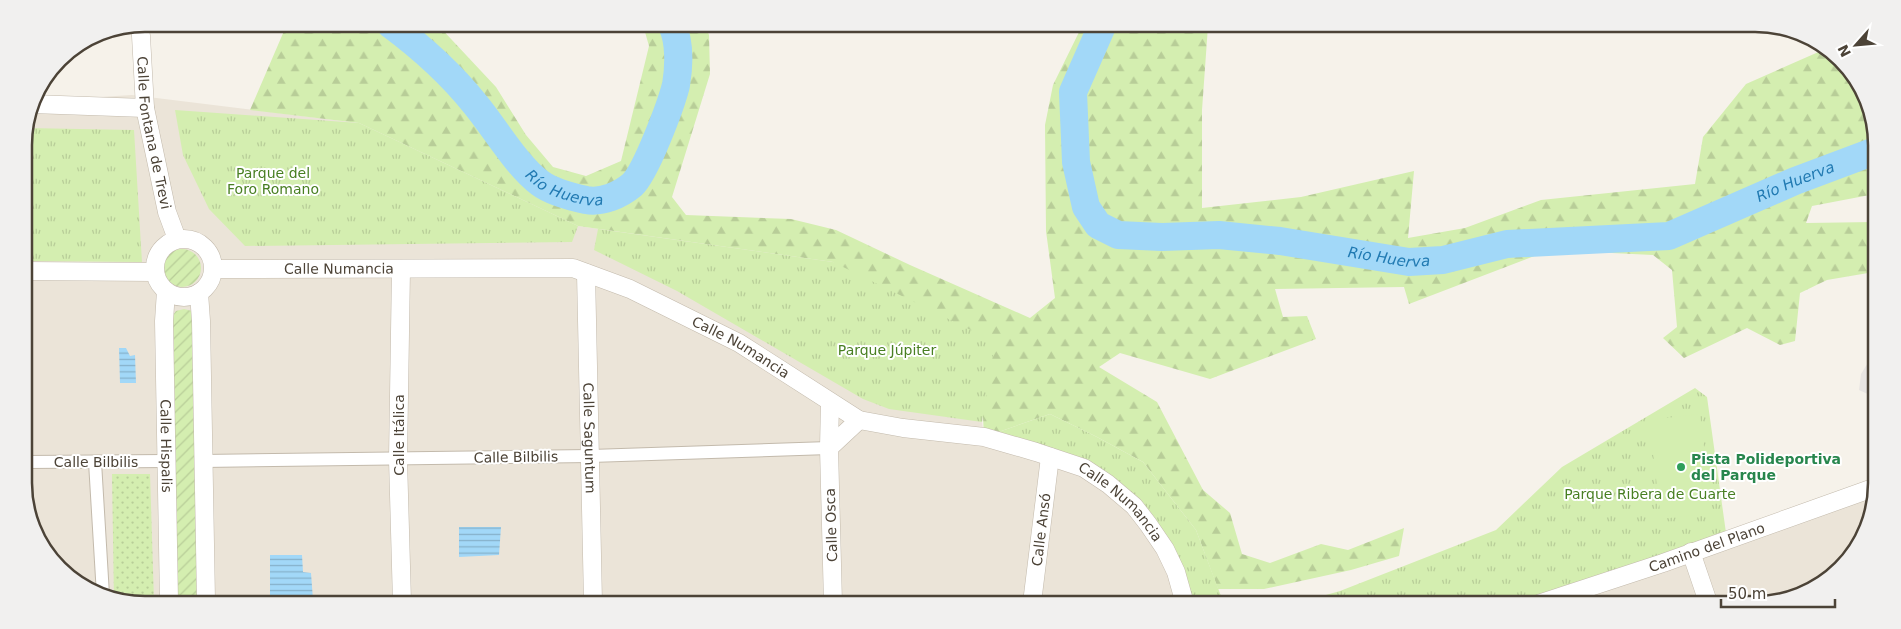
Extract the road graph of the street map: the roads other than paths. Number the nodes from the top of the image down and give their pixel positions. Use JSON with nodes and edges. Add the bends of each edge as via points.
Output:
{"nodes":[{"id":1,"x":140,"y":33,"type":"edge"},
{"id":2,"x":40,"y":104,"type":"edge"},
{"id":3,"x":145,"y":108,"type":"junction"},
{"id":4,"x":177,"y":239,"type":"junction"},
{"id":5,"x":214,"y":269,"type":"junction"},
{"id":6,"x":401,"y":269,"type":"junction"},
{"id":7,"x":33,"y":271,"type":"edge"},
{"id":8,"x":155,"y":272,"type":"junction"},
{"id":9,"x":586,"y":273,"type":"junction"},
{"id":10,"x":166,"y":291,"type":"junction"},
{"id":11,"x":200,"y":293,"type":"junction"},
{"id":12,"x":830,"y":402,"type":"junction"},
{"id":13,"x":859,"y":420,"type":"junction"},
{"id":14,"x":829,"y":448,"type":"junction"},
{"id":15,"x":590,"y":456,"type":"junction"},
{"id":16,"x":1050,"y":457,"type":"junction"},
{"id":17,"x":398,"y":459,"type":"junction"},
{"id":18,"x":167,"y":461,"type":"junction"},
{"id":19,"x":203,"y":461,"type":"junction"},
{"id":20,"x":32,"y":462,"type":"edge"},
{"id":21,"x":95,"y":462,"type":"junction"},
{"id":22,"x":1868,"y":490,"type":"edge"},
{"id":23,"x":1691,"y":552,"type":"junction"},
{"id":24,"x":103,"y":588,"type":"edge"},
{"id":25,"x":169,"y":596,"type":"edge"},
{"id":26,"x":206,"y":596,"type":"edge"},
{"id":27,"x":402,"y":596,"type":"edge"},
{"id":28,"x":593,"y":596,"type":"edge"},
{"id":29,"x":833,"y":596,"type":"edge"},
{"id":30,"x":1033,"y":596,"type":"edge"},
{"id":31,"x":1183,"y":596,"type":"edge"},
{"id":32,"x":1562,"y":596,"type":"edge"},
{"id":33,"x":1706,"y":596,"type":"edge"}],
"edges":[{"from":1,"to":3,"type":"street","name":"Calle Fontana de Trevi"},
{"from":2,"to":3,"type":"street"},
{"from":3,"to":4,"type":"street","name":"Calle Fontana de Trevi","via":[[167,212]]},
{"from":4,"to":5,"type":"street","via":[[195,240],[203,245],[213,260]]},
{"from":4,"to":8,"type":"street","via":[[169,242],[157,255]]},
{"from":5,"to":6,"type":"street","name":"Calle Numancia"},
{"from":5,"to":11,"type":"street","via":[[212,279]]},
{"from":6,"to":9,"type":"street","name":"Calle Numancia","via":[[573,268]]},
{"from":6,"to":17,"type":"street","name":"Calle Itálica"},
{"from":7,"to":8,"type":"street"},
{"from":8,"to":10,"type":"street"},
{"from":9,"to":12,"type":"street","name":"Calle Numancia","via":[[630,290],[739,343]]},
{"from":9,"to":15,"type":"street","name":"Calle Saguntum"},
{"from":10,"to":11,"type":"street","via":[[182,298]]},
{"from":10,"to":18,"type":"street","name":"Calle Hispalis"},
{"from":11,"to":19,"type":"street"},
{"from":12,"to":13,"type":"street","name":"Calle Numancia"},
{"from":12,"to":14,"type":"street","name":"Calle Osca"},
{"from":13,"to":14,"type":"street"},
{"from":13,"to":16,"type":"street","name":"Calle Numancia","via":[[984,437]]},
{"from":14,"to":15,"type":"street","name":"Calle Bilbilis"},
{"from":14,"to":29,"type":"street","name":"Calle Osca"},
{"from":15,"to":17,"type":"street","name":"Calle Bilbilis"},
{"from":15,"to":28,"type":"street","name":"Calle Saguntum"},
{"from":16,"to":30,"type":"street","name":"Calle Ansó"},
{"from":16,"to":31,"type":"street","name":"Calle Numancia","via":[[1084,468],[1134,506],[1165,549]]},
{"from":17,"to":19,"type":"street","name":"Calle Bilbilis"},
{"from":17,"to":27,"type":"street","name":"Calle Itálica"},
{"from":18,"to":21,"type":"street","name":"Calle Bilbilis"},
{"from":18,"to":25,"type":"street","name":"Calle Hispalis"},
{"from":19,"to":26,"type":"street"},
{"from":20,"to":21,"type":"street","name":"Calle Bilbilis"},
{"from":21,"to":24,"type":"street"},
{"from":22,"to":23,"type":"street","name":"Camino del Plano"},
{"from":23,"to":32,"type":"street","name":"Camino del Plano"},
{"from":23,"to":33,"type":"street"}]}
